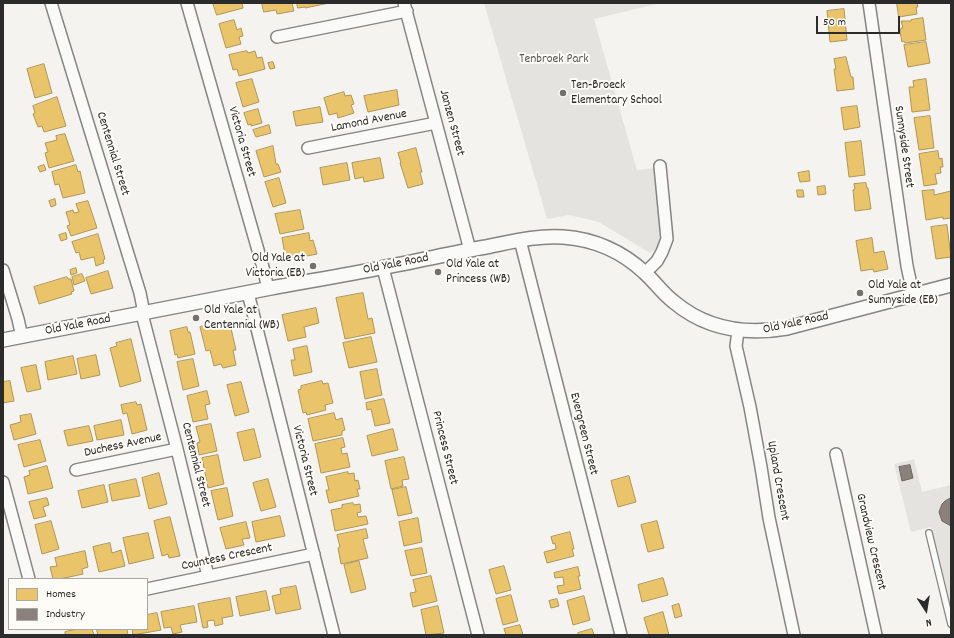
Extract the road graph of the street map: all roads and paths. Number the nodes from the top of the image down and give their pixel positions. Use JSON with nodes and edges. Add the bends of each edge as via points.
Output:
{"nodes":[{"id":1,"x":51,"y":3,"type":"edge"},
{"id":2,"x":187,"y":3,"type":"edge"},
{"id":3,"x":869,"y":3,"type":"edge"},
{"id":4,"x":406,"y":7,"type":"edge"},
{"id":5,"x":277,"y":37,"type":"dead end"},
{"id":6,"x":436,"y":123,"type":"junction"},
{"id":7,"x":308,"y":148,"type":"dead end"},
{"id":8,"x":660,"y":166,"type":"dead end"},
{"id":9,"x":520,"y":240,"type":"junction"},
{"id":10,"x":470,"y":250,"type":"junction"},
{"id":11,"x":383,"y":268,"type":"junction"},
{"id":12,"x":3,"y":270,"type":"edge"},
{"id":13,"x":645,"y":273,"type":"junction"},
{"id":14,"x":951,"y":285,"type":"edge"},
{"id":15,"x":268,"y":289,"type":"junction"},
{"id":16,"x":248,"y":293,"type":"junction"},
{"id":17,"x":913,"y":294,"type":"junction"},
{"id":18,"x":143,"y":314,"type":"junction"},
{"id":19,"x":738,"y":331,"type":"junction"},
{"id":20,"x":22,"y":337,"type":"junction"},
{"id":21,"x":3,"y":340,"type":"edge"},
{"id":22,"x":177,"y":448,"type":"junction"},
{"id":23,"x":836,"y":454,"type":"dead end"},
{"id":24,"x":76,"y":470,"type":"dead end"},
{"id":25,"x":3,"y":482,"type":"edge"},
{"id":26,"x":929,"y":533,"type":"dead end"},
{"id":27,"x":314,"y":554,"type":"junction"},
{"id":28,"x":208,"y":576,"type":"junction"},
{"id":29,"x":29,"y":578,"type":"edge"},
{"id":30,"x":148,"y":589,"type":"edge"},
{"id":31,"x":951,"y":624,"type":"edge"},
{"id":32,"x":334,"y":635,"type":"edge"},
{"id":33,"x":478,"y":635,"type":"edge"},
{"id":34,"x":621,"y":635,"type":"edge"},
{"id":35,"x":794,"y":635,"type":"edge"},
{"id":36,"x":876,"y":635,"type":"edge"}],
"edges":[{"from":1,"to":18,"type":"street","name":"Centennial Street","via":[[140,293]]},
{"from":2,"to":15,"type":"street","name":"Victoria Street"},
{"from":3,"to":17,"type":"street","name":"Sunnyside Street"},
{"from":4,"to":5,"type":"street"},
{"from":4,"to":6,"type":"street","name":"Janzen Street"},
{"from":6,"to":7,"type":"street","name":"Lamond Avenue"},
{"from":6,"to":10,"type":"street","name":"Janzen Street"},
{"from":8,"to":13,"type":"street","via":[[667,239],[657,261]]},
{"from":9,"to":10,"type":"street","name":"Old Yale Road"},
{"from":9,"to":13,"type":"street","name":"Old Yale Road","via":[[578,238],[620,254]]},
{"from":9,"to":34,"type":"street","name":"Evergreen Street"},
{"from":10,"to":11,"type":"street","name":"Old Yale Road"},
{"from":11,"to":15,"type":"street","name":"Old Yale Road"},
{"from":11,"to":33,"type":"street","name":"Princess Street"},
{"from":12,"to":20,"type":"street"},
{"from":13,"to":19,"type":"street","name":"Old Yale Road","via":[[666,296],[687,312],[702,320]]},
{"from":14,"to":17,"type":"street","name":"Old Yale Road"},
{"from":15,"to":16,"type":"street","name":"Old Yale Road"},
{"from":16,"to":18,"type":"street","name":"Old Yale Road"},
{"from":16,"to":27,"type":"street","name":"Victoria Street"},
{"from":17,"to":19,"type":"street","name":"Old Yale Road","via":[[786,328]]},
{"from":18,"to":20,"type":"street","name":"Old Yale Road"},
{"from":18,"to":22,"type":"street","name":"Centennial Street"},
{"from":19,"to":35,"type":"street","name":"Upland Crescent","via":[[736,346]]},
{"from":20,"to":21,"type":"street","name":"Old Yale Road"},
{"from":22,"to":24,"type":"street","name":"Duchess Avenue"},
{"from":22,"to":28,"type":"street","name":"Centennial Street"},
{"from":23,"to":36,"type":"street","name":"Grandview Crescent"},
{"from":25,"to":29,"type":"street"},
{"from":26,"to":31,"type":"lane"},
{"from":27,"to":28,"type":"street","name":"Countess Crescent"},
{"from":27,"to":32,"type":"street","name":"Victoria Street"},
{"from":28,"to":30,"type":"street","name":"Countess Crescent"}]}
